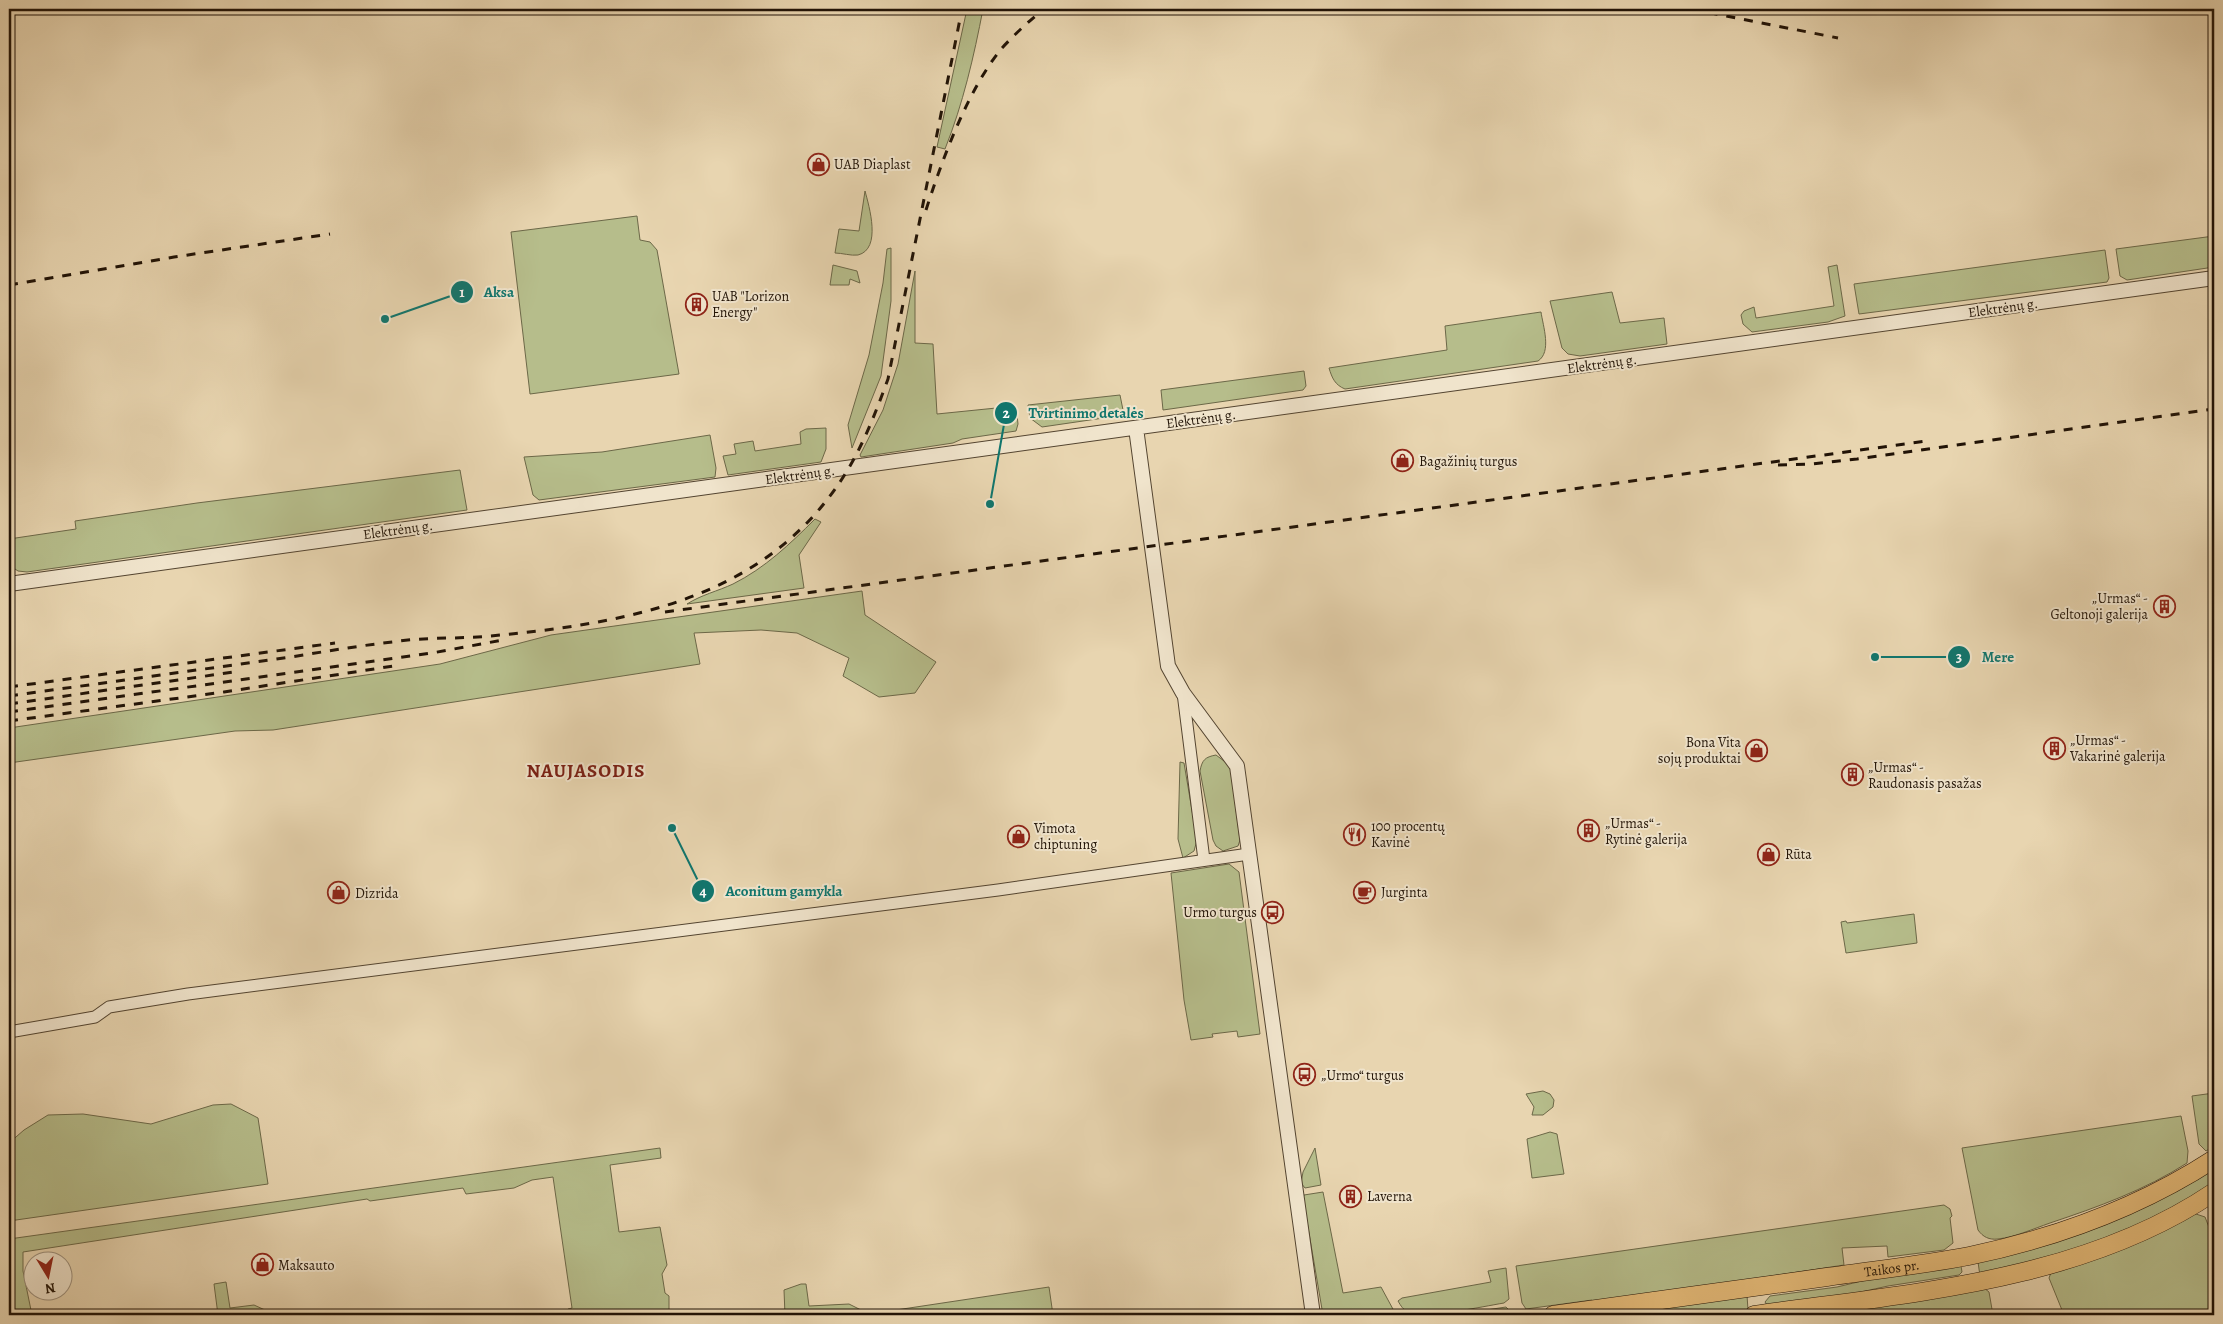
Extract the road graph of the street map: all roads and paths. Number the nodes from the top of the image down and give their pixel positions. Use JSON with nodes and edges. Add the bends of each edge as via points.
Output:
{"nodes":[{"id":1,"x":2214,"y":278,"type":"edge"},
{"id":2,"x":1136,"y":428,"type":"junction"},
{"id":3,"x":9,"y":584,"type":"edge"},
{"id":4,"x":1183,"y":693,"type":"junction"},
{"id":5,"x":1249,"y":854,"type":"junction"},
{"id":6,"x":1204,"y":860,"type":"junction"},
{"id":7,"x":9,"y":1032,"type":"edge"},
{"id":8,"x":2214,"y":1159,"type":"edge"},
{"id":9,"x":2214,"y":1192,"type":"edge"},
{"id":10,"x":1968,"y":1256,"type":"junction"},
{"id":11,"x":1770,"y":1285,"type":"junction"},
{"id":12,"x":1960,"y":1286,"type":"junction"},
{"id":13,"x":1313,"y":1315,"type":"edge"},
{"id":14,"x":1553,"y":1315,"type":"edge"},
{"id":15,"x":1758,"y":1315,"type":"edge"}],
"edges":[{"from":1,"to":2,"type":"street","name":"Elektrėnų g."},
{"from":2,"to":3,"type":"street","name":"Elektrėnų g."},
{"from":2,"to":4,"type":"street","via":[[1166,658]]},
{"from":4,"to":5,"type":"street","via":[[1237,766]]},
{"from":4,"to":6,"type":"street"},
{"from":5,"to":6,"type":"street"},
{"from":5,"to":13,"type":"street"},
{"from":6,"to":7,"type":"street","via":[[900,903],[188,994],[109,1007],[96,1017]]},
{"from":8,"to":10,"type":"main road","name":"Taikos pr.","via":[[2159,1191],[2110,1213],[2036,1240]]},
{"from":9,"to":12,"type":"main road","name":"Taikos pr.","via":[[2119,1240],[2012,1275]]},
{"from":10,"to":11,"type":"main road","name":"Taikos pr."},
{"from":10,"to":12,"type":"main road","via":[[1968,1276]]},
{"from":11,"to":14,"type":"main road","name":"Taikos pr."},
{"from":11,"to":15,"type":"main road","via":[[1762,1294]]},
{"from":12,"to":15,"type":"main road","name":"Taikos pr."}]}
